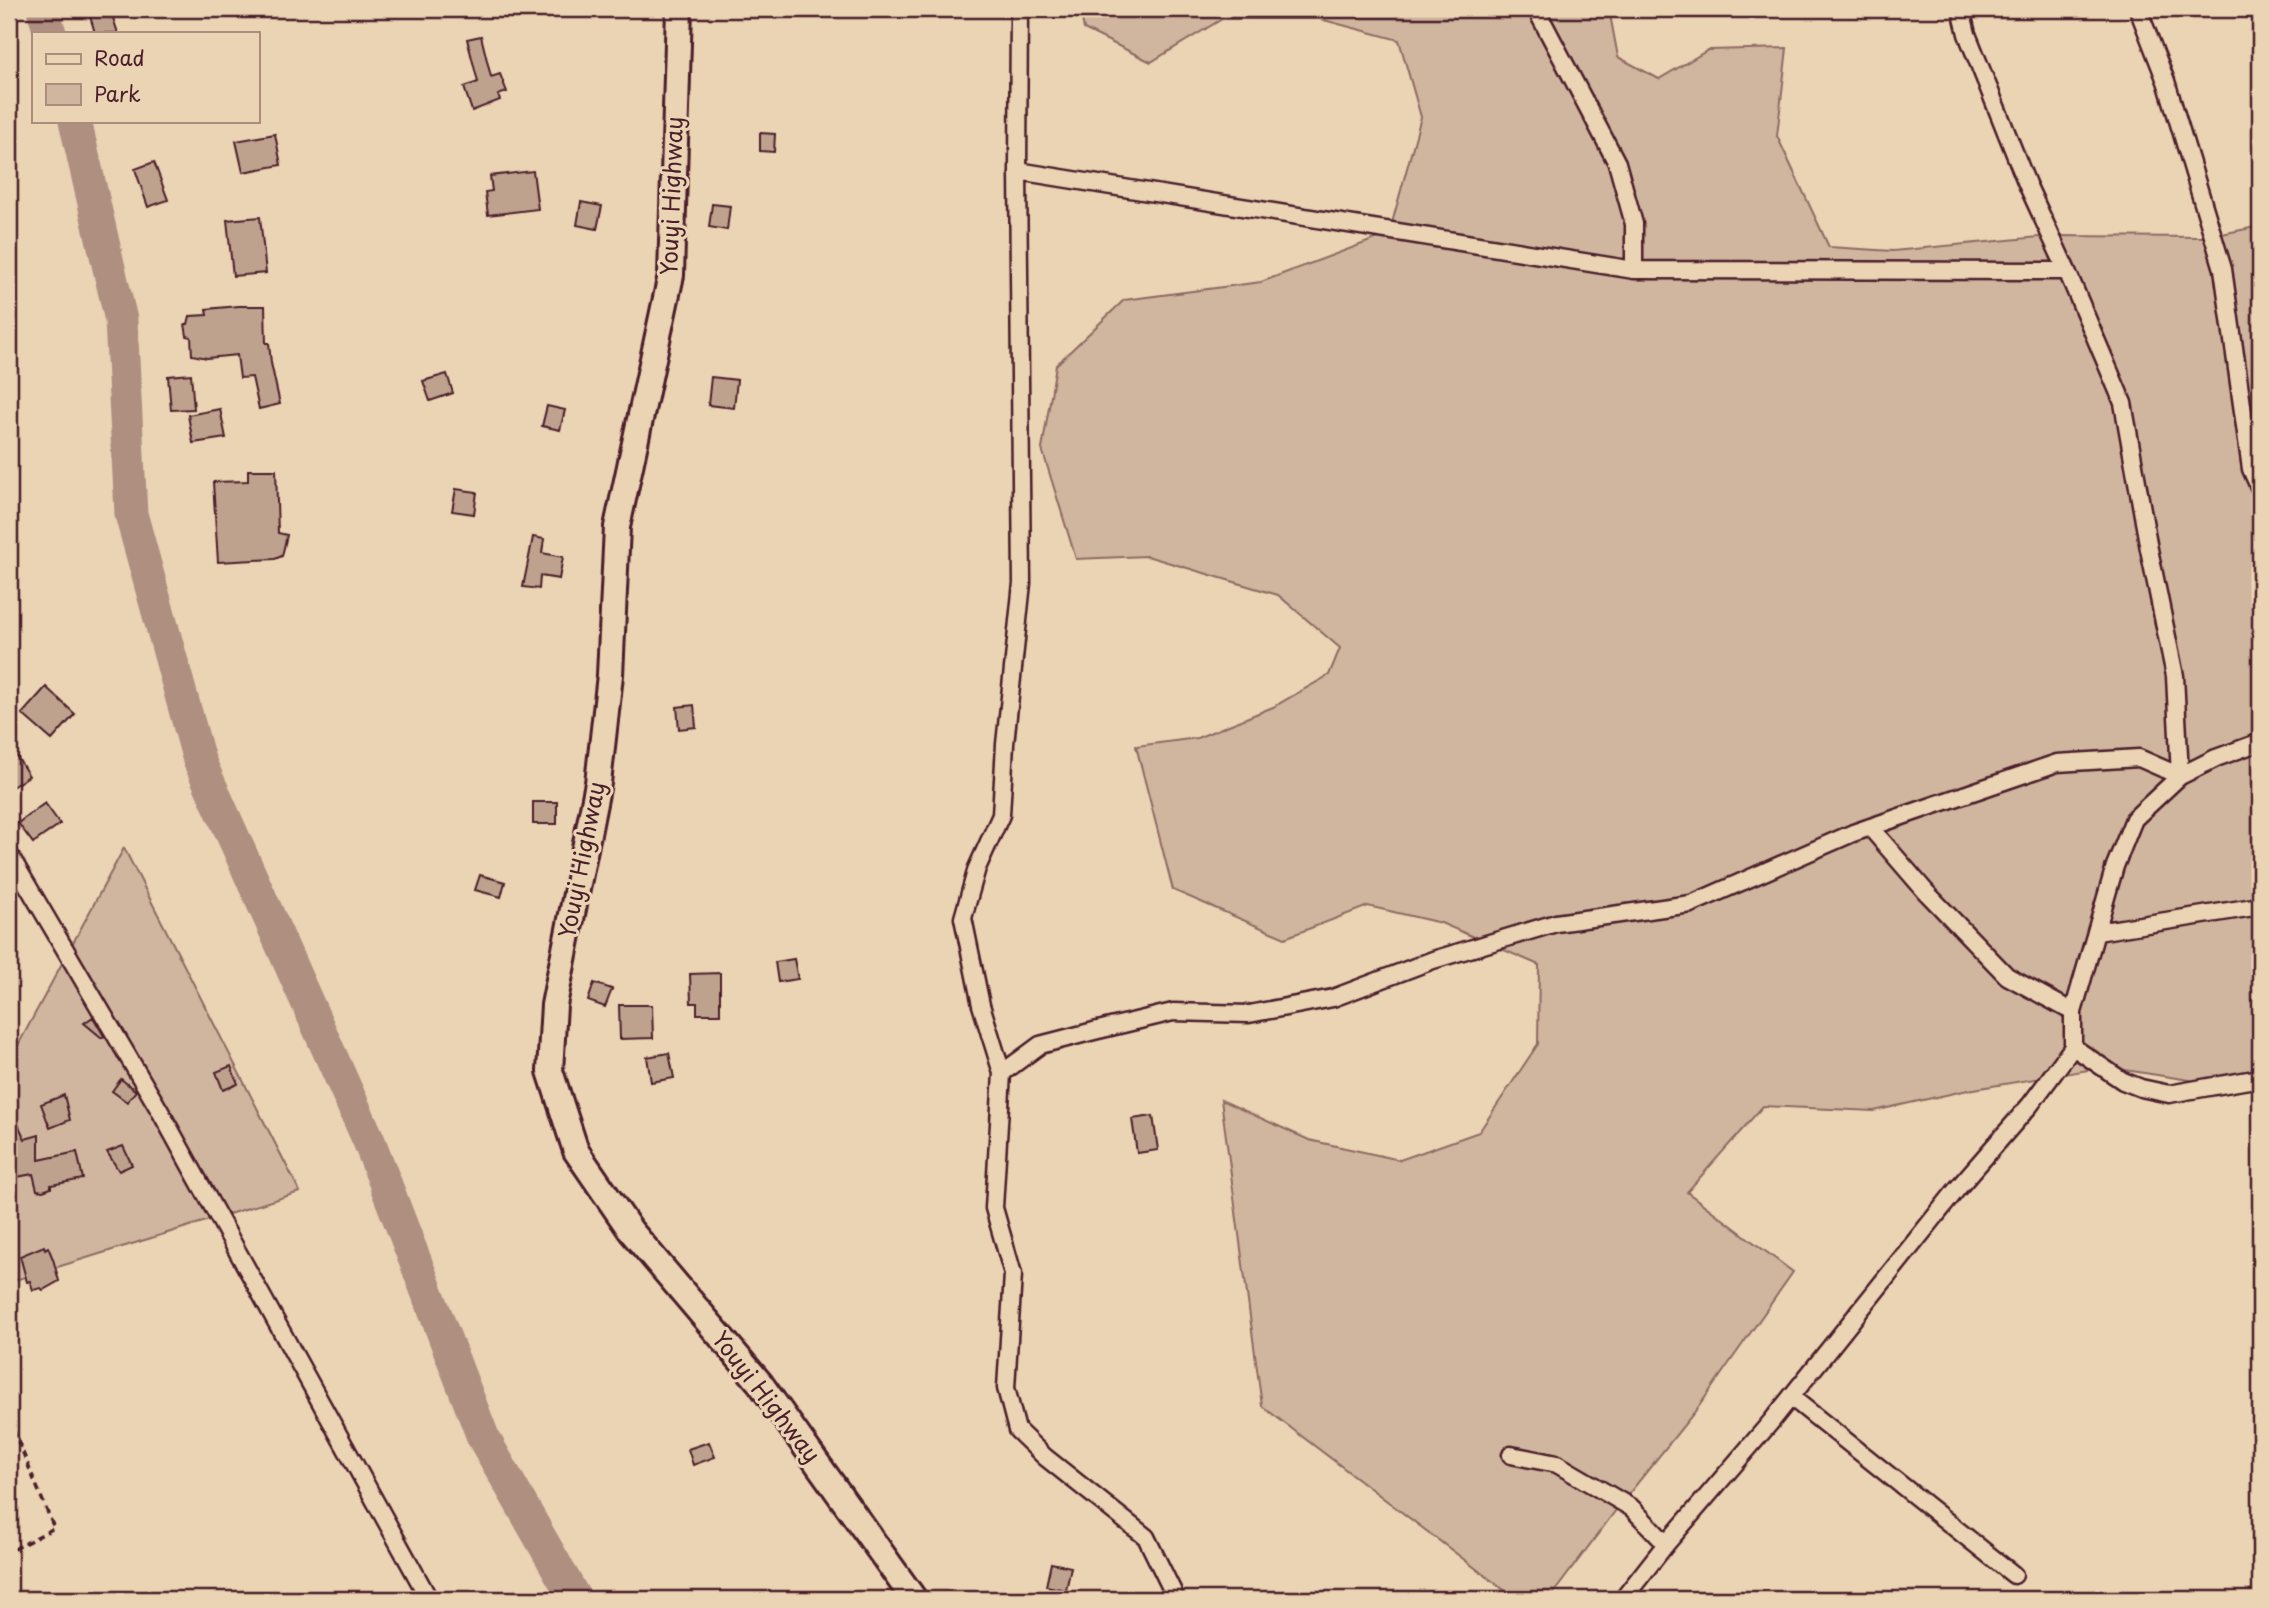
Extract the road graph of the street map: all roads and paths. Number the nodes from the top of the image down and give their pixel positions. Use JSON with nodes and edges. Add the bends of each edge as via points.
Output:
{"nodes":[{"id":1,"x":680,"y":9,"type":"edge"},
{"id":2,"x":1019,"y":9,"type":"edge"},
{"id":3,"x":1536,"y":9,"type":"edge"},
{"id":4,"x":1961,"y":9,"type":"edge"},
{"id":5,"x":2138,"y":9,"type":"edge"},
{"id":6,"x":1018,"y":171,"type":"junction"},
{"id":7,"x":1634,"y":270,"type":"junction"},
{"id":8,"x":2067,"y":271,"type":"junction"},
{"id":9,"x":2260,"y":489,"type":"edge"},
{"id":10,"x":2260,"y":742,"type":"edge"},
{"id":11,"x":2180,"y":776,"type":"junction"},
{"id":12,"x":1870,"y":827,"type":"junction"},
{"id":13,"x":9,"y":854,"type":"edge"},
{"id":14,"x":2260,"y":906,"type":"edge"},
{"id":15,"x":2097,"y":932,"type":"junction"},
{"id":16,"x":2073,"y":1012,"type":"junction"},
{"id":17,"x":2073,"y":1047,"type":"junction"},
{"id":18,"x":1002,"y":1073,"type":"junction"},
{"id":19,"x":2260,"y":1078,"type":"edge"},
{"id":20,"x":1791,"y":1396,"type":"junction"},
{"id":21,"x":9,"y":1419,"type":"edge"},
{"id":22,"x":1511,"y":1455,"type":"dead end"},
{"id":23,"x":1666,"y":1544,"type":"junction"},
{"id":24,"x":9,"y":1552,"type":"edge"},
{"id":25,"x":2014,"y":1575,"type":"dead end"},
{"id":26,"x":429,"y":1599,"type":"edge"},
{"id":27,"x":914,"y":1599,"type":"edge"},
{"id":28,"x":1170,"y":1599,"type":"edge"},
{"id":29,"x":1623,"y":1599,"type":"edge"}],
"edges":[{"from":1,"to":27,"type":"main road","name":"Youyi Highway","via":[[671,275],[617,527],[610,675],[598,783],[554,1005],[550,1071],[576,1151],[631,1231],[760,1382]]},
{"from":2,"to":6,"type":"street"},
{"from":3,"to":7,"type":"street","via":[[1617,163],[1634,224]]},
{"from":4,"to":8,"type":"street","via":[[2026,184]]},
{"from":5,"to":9,"type":"street","via":[[2166,81],[2224,270],[2251,468]]},
{"from":6,"to":7,"type":"street"},
{"from":6,"to":18,"type":"street","via":[[1022,583],[1001,815],[977,868],[963,918],[981,1005]]},
{"from":7,"to":8,"type":"street"},
{"from":8,"to":11,"type":"street","via":[[2123,403],[2175,676]]},
{"from":10,"to":11,"type":"street"},
{"from":11,"to":12,"type":"street","via":[[2139,758],[2057,763]]},
{"from":11,"to":15,"type":"street","via":[[2134,819]]},
{"from":12,"to":16,"type":"street","via":[[2007,975]]},
{"from":12,"to":18,"type":"street","via":[[1691,904],[1556,923],[1433,960],[1333,998],[1249,1014],[1173,1013],[1094,1031],[1040,1045]]},
{"from":13,"to":26,"type":"street","via":[[160,1111]]},
{"from":14,"to":15,"type":"street"},
{"from":15,"to":16,"type":"street"},
{"from":16,"to":17,"type":"street"},
{"from":17,"to":19,"type":"street","via":[[2123,1081],[2169,1094]]},
{"from":17,"to":20,"type":"street"},
{"from":18,"to":28,"type":"street","via":[[994,1209],[1013,1274],[1006,1388],[1017,1430],[1146,1537],[1173,1592]]},
{"from":20,"to":23,"type":"street"},
{"from":20,"to":25,"type":"street"},
{"from":21,"to":24,"type":"path","via":[[54,1528]]},
{"from":22,"to":23,"type":"street","via":[[1557,1464],[1632,1508]]},
{"from":23,"to":29,"type":"street"}]}
